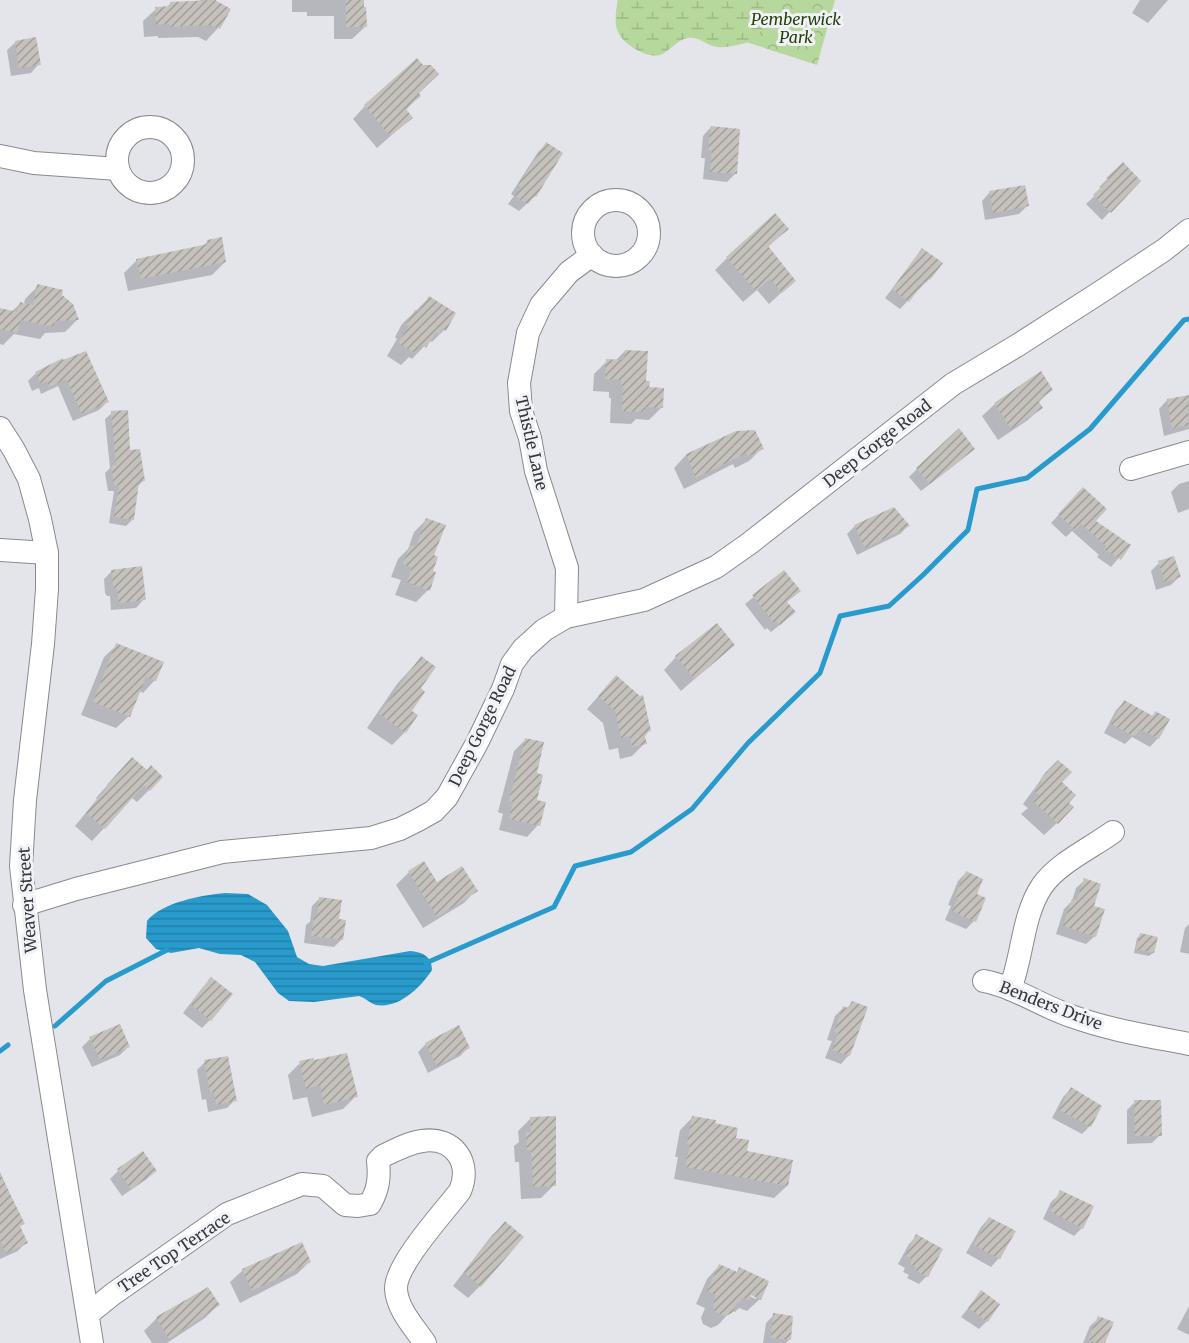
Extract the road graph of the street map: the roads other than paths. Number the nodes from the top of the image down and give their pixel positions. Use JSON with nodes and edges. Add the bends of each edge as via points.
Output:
{"nodes":[{"id":1,"x":0,"y":156,"type":"edge"},
{"id":2,"x":118,"y":169,"type":"dead end"},
{"id":3,"x":1189,"y":230,"type":"edge"},
{"id":4,"x":592,"y":255,"type":"dead end"},
{"id":5,"x":0,"y":428,"type":"edge"},
{"id":6,"x":1189,"y":452,"type":"edge"},
{"id":7,"x":1131,"y":469,"type":"dead end"},
{"id":8,"x":0,"y":550,"type":"edge"},
{"id":9,"x":47,"y":554,"type":"junction"},
{"id":10,"x":566,"y":617,"type":"junction"},
{"id":11,"x":1113,"y":832,"type":"dead end"},
{"id":12,"x":24,"y":905,"type":"junction"},
{"id":13,"x":984,"y":981,"type":"dead end"},
{"id":14,"x":1010,"y":989,"type":"junction"},
{"id":15,"x":1189,"y":1044,"type":"edge"},
{"id":16,"x":88,"y":1314,"type":"junction"},
{"id":17,"x":92,"y":1343,"type":"edge"},
{"id":18,"x":425,"y":1343,"type":"edge"}],
"edges":[{"from":1,"to":2,"type":"street","via":[[34,163]]},
{"from":3,"to":10,"type":"street","name":"Deep Gorge Road","via":[[1099,293],[952,384],[716,567],[644,600]]},
{"from":4,"to":10,"type":"street","name":"Thistle Lane","via":[[569,272],[541,305],[528,333],[519,383],[521,411],[536,471],[567,568]]},
{"from":5,"to":9,"type":"street","name":"Weaver Street","via":[[29,479]]},
{"from":6,"to":7,"type":"street"},
{"from":8,"to":9,"type":"street"},
{"from":9,"to":12,"type":"street","name":"Weaver Street","via":[[43,644],[22,841]]},
{"from":10,"to":12,"type":"street","name":"Deep Gorge Road","via":[[544,630],[512,664],[447,797],[418,820],[371,838],[222,852]]},
{"from":11,"to":14,"type":"street","via":[[1042,886],[1030,912]]},
{"from":12,"to":16,"type":"street","name":"Weaver Street"},
{"from":13,"to":14,"type":"street","name":"Benders Drive"},
{"from":14,"to":15,"type":"street","name":"Benders Drive","via":[[1069,1016]]},
{"from":16,"to":17,"type":"street","name":"Weaver Street"},
{"from":16,"to":18,"type":"street","name":"Tree Top Terrace","via":[[112,1293],[227,1214],[302,1184],[324,1186],[345,1205],[370,1204],[377,1192],[378,1161],[382,1156],[422,1141],[436,1141],[460,1156],[465,1180],[410,1255],[396,1288],[406,1316]]}]}
